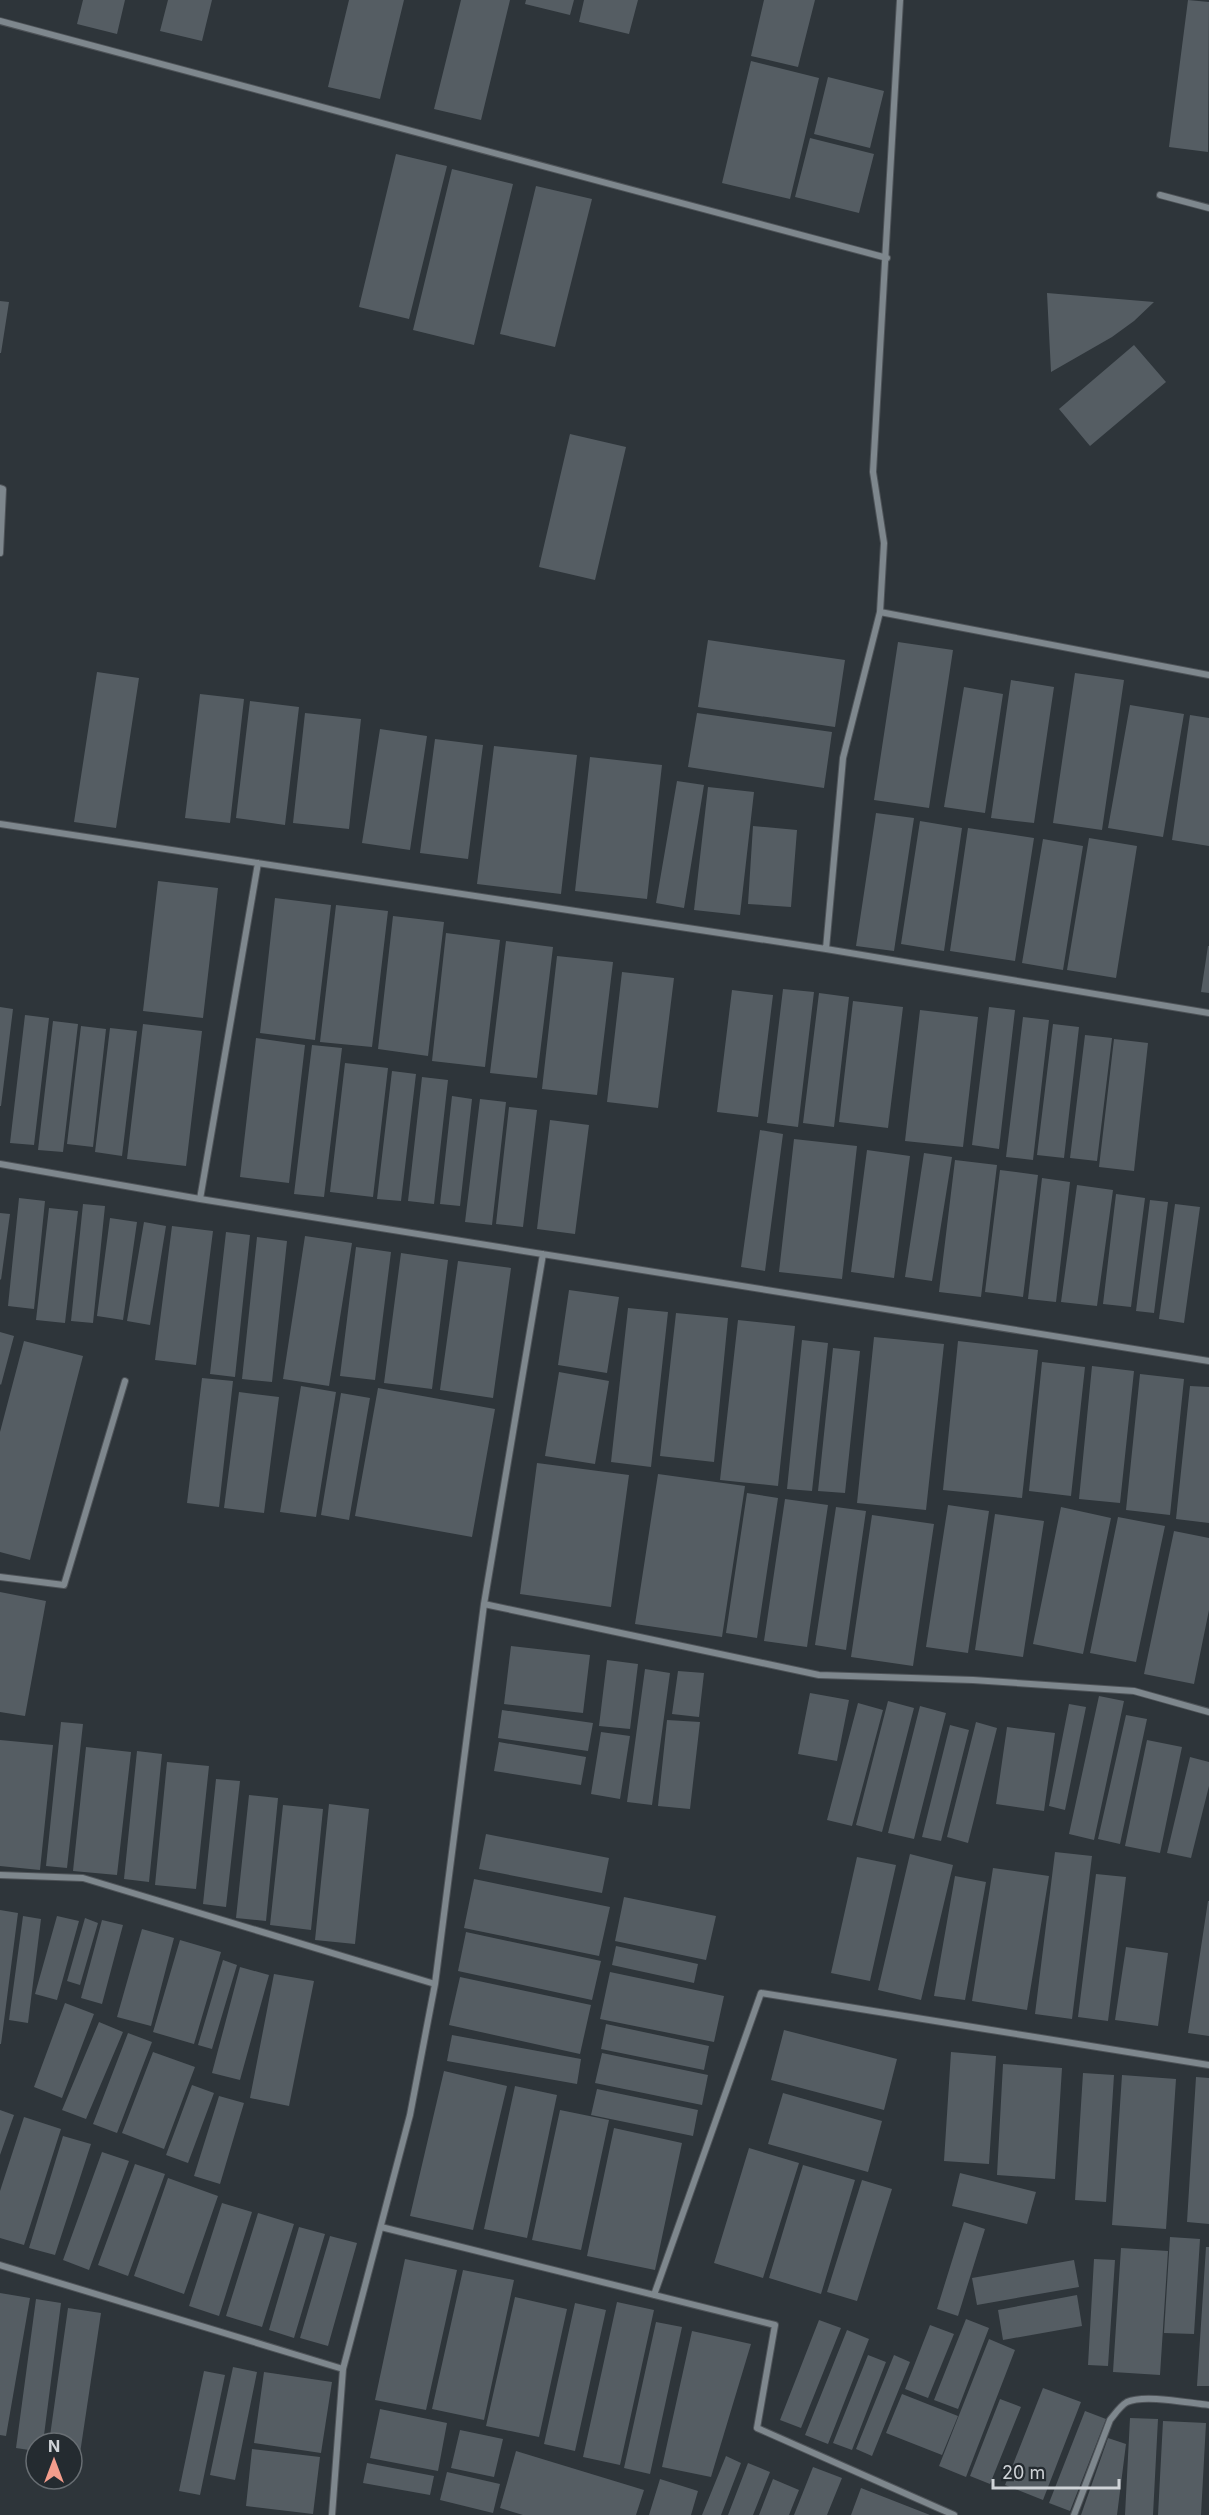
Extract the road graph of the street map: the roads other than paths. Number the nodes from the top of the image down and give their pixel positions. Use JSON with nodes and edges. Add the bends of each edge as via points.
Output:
{"nodes":[{"id":1,"x":900,"y":0,"type":"edge"},
{"id":2,"x":0,"y":21,"type":"edge"},
{"id":3,"x":1160,"y":195,"type":"dead end"},
{"id":4,"x":1209,"y":208,"type":"edge"},
{"id":5,"x":887,"y":258,"type":"junction"},
{"id":6,"x":0,"y":488,"type":"edge"},
{"id":7,"x":0,"y":553,"type":"edge"},
{"id":8,"x":880,"y":612,"type":"junction"},
{"id":9,"x":1209,"y":675,"type":"edge"},
{"id":10,"x":0,"y":824,"type":"edge"},
{"id":11,"x":258,"y":863,"type":"junction"},
{"id":12,"x":826,"y":949,"type":"junction"},
{"id":13,"x":1209,"y":1013,"type":"edge"},
{"id":14,"x":0,"y":1164,"type":"edge"},
{"id":15,"x":200,"y":1199,"type":"junction"},
{"id":16,"x":543,"y":1254,"type":"junction"},
{"id":17,"x":1209,"y":1361,"type":"edge"},
{"id":18,"x":125,"y":1381,"type":"dead end"},
{"id":19,"x":0,"y":1577,"type":"edge"},
{"id":20,"x":484,"y":1604,"type":"junction"},
{"id":21,"x":1209,"y":1712,"type":"edge"},
{"id":22,"x":0,"y":1875,"type":"edge"},
{"id":23,"x":435,"y":1984,"type":"junction"},
{"id":24,"x":1209,"y":2065,"type":"edge"},
{"id":25,"x":381,"y":2227,"type":"junction"},
{"id":26,"x":0,"y":2265,"type":"edge"},
{"id":27,"x":654,"y":2295,"type":"junction"},
{"id":28,"x":343,"y":2369,"type":"junction"},
{"id":29,"x":1209,"y":2405,"type":"edge"},
{"id":30,"x":332,"y":2515,"type":"edge"},
{"id":31,"x":954,"y":2515,"type":"edge"},
{"id":32,"x":1074,"y":2515,"type":"edge"}],
"edges":[{"from":1,"to":5,"type":"street"},
{"from":2,"to":5,"type":"street"},
{"from":3,"to":4,"type":"street"},
{"from":5,"to":8,"type":"street","via":[[873,472],[884,543]]},
{"from":6,"to":7,"type":"street"},
{"from":8,"to":9,"type":"street"},
{"from":8,"to":12,"type":"street","via":[[843,758]]},
{"from":10,"to":11,"type":"street"},
{"from":11,"to":12,"type":"street"},
{"from":11,"to":15,"type":"street"},
{"from":12,"to":13,"type":"street"},
{"from":14,"to":15,"type":"street"},
{"from":15,"to":16,"type":"street"},
{"from":16,"to":17,"type":"street"},
{"from":16,"to":20,"type":"street"},
{"from":18,"to":19,"type":"street","via":[[64,1585]]},
{"from":20,"to":21,"type":"street","via":[[819,1675],[1134,1691]]},
{"from":20,"to":23,"type":"street"},
{"from":22,"to":23,"type":"street","via":[[83,1878]]},
{"from":23,"to":25,"type":"street","via":[[410,2115]]},
{"from":24,"to":27,"type":"street","via":[[761,1993]]},
{"from":25,"to":27,"type":"street"},
{"from":25,"to":28,"type":"street"},
{"from":26,"to":28,"type":"street"},
{"from":27,"to":31,"type":"street","via":[[775,2325],[758,2428]]},
{"from":28,"to":30,"type":"street"},
{"from":29,"to":32,"type":"street","via":[[1142,2400],[1127,2402],[1118,2409],[1110,2420]]}]}
